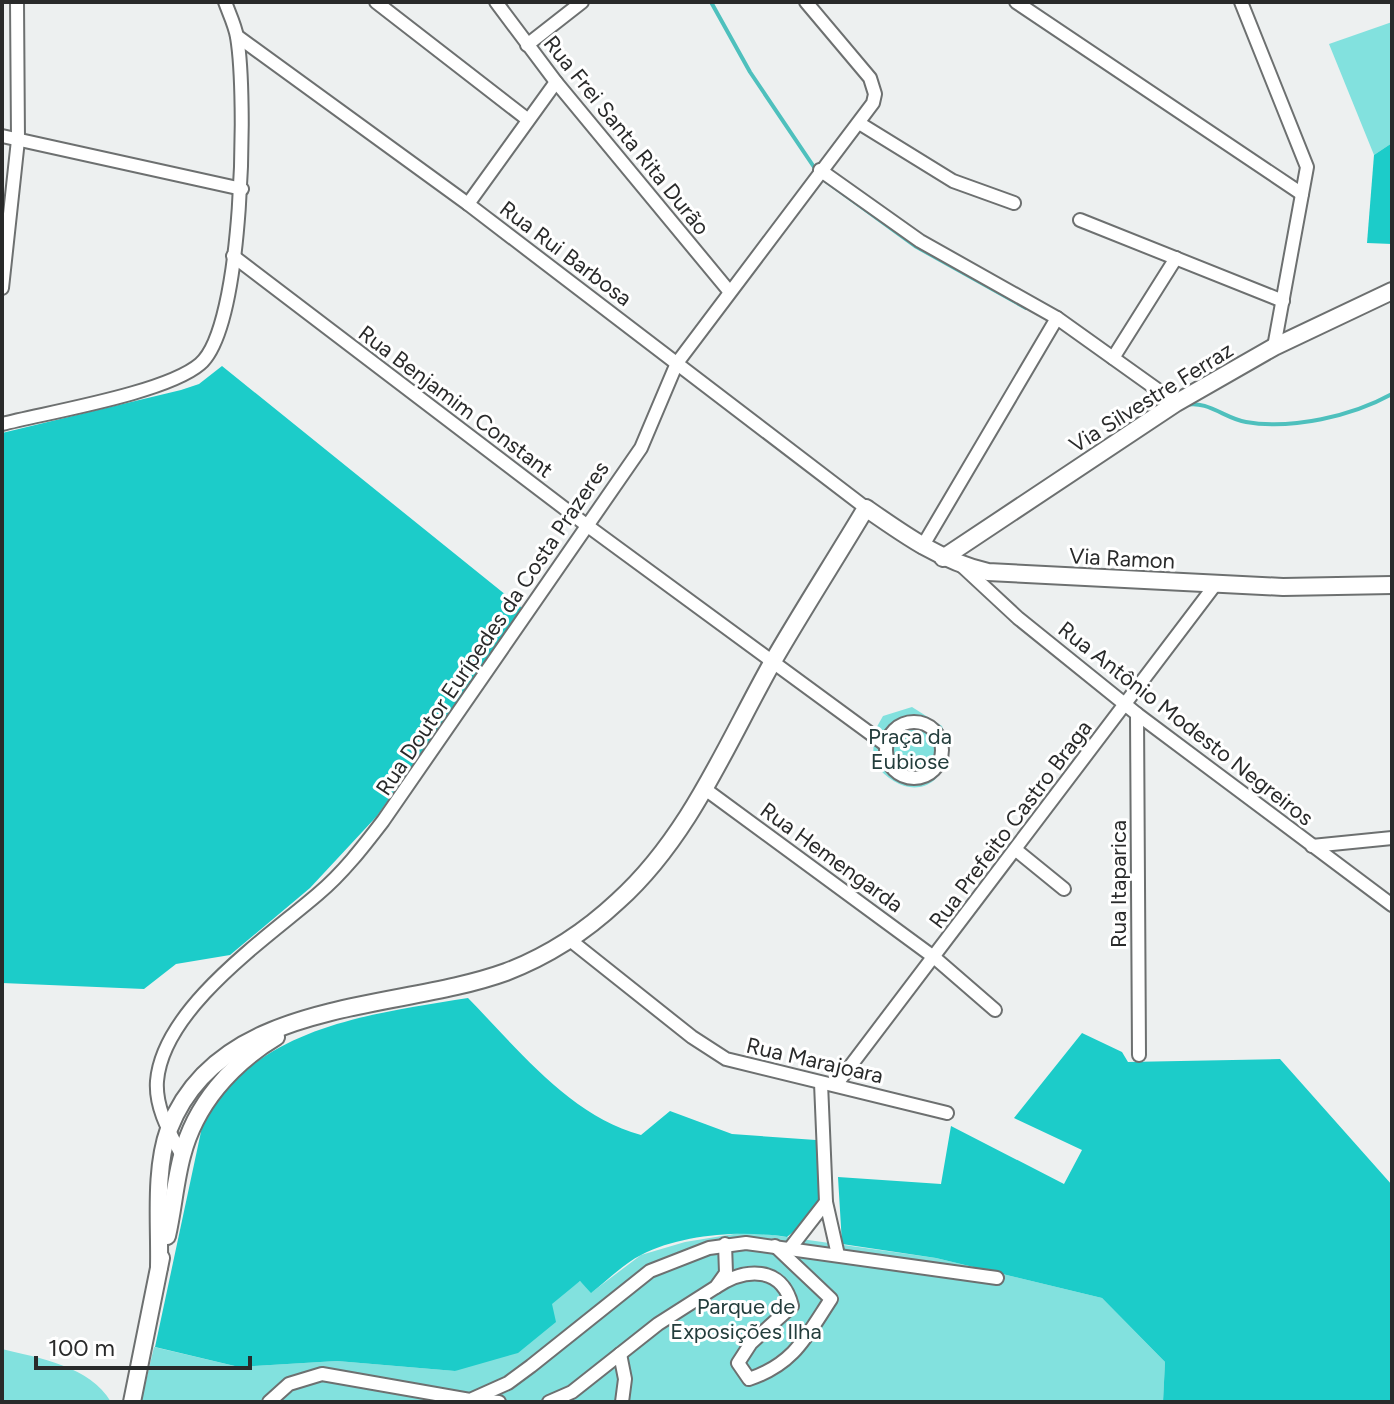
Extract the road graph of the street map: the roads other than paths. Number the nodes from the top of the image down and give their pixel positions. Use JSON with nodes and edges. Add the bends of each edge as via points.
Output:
{"nodes":[{"id":1,"x":17,"y":2,"type":"edge"},
{"id":2,"x":225,"y":2,"type":"edge"},
{"id":3,"x":376,"y":2,"type":"edge"},
{"id":4,"x":496,"y":2,"type":"edge"},
{"id":5,"x":582,"y":2,"type":"edge"},
{"id":6,"x":806,"y":2,"type":"edge"},
{"id":7,"x":1016,"y":2,"type":"edge"},
{"id":8,"x":1241,"y":2,"type":"edge"},
{"id":9,"x":237,"y":36,"type":"junction"},
{"id":10,"x":527,"y":45,"type":"junction"},
{"id":11,"x":556,"y":82,"type":"junction"},
{"id":12,"x":527,"y":119,"type":"junction"},
{"id":13,"x":859,"y":123,"type":"junction"},
{"id":14,"x":2,"y":136,"type":"edge"},
{"id":15,"x":18,"y":140,"type":"junction"},
{"id":16,"x":820,"y":170,"type":"junction"},
{"id":17,"x":242,"y":189,"type":"junction"},
{"id":18,"x":1302,"y":194,"type":"junction"},
{"id":19,"x":1014,"y":203,"type":"dead end"},
{"id":20,"x":468,"y":204,"type":"junction"},
{"id":21,"x":1080,"y":220,"type":"dead end"},
{"id":22,"x":233,"y":256,"type":"junction"},
{"id":23,"x":1176,"y":258,"type":"junction"},
{"id":24,"x":2,"y":288,"type":"edge"},
{"id":25,"x":729,"y":291,"type":"junction"},
{"id":26,"x":1392,"y":291,"type":"edge"},
{"id":27,"x":1283,"y":301,"type":"junction"},
{"id":28,"x":1057,"y":318,"type":"junction"},
{"id":29,"x":1274,"y":347,"type":"junction"},
{"id":30,"x":1113,"y":358,"type":"junction"},
{"id":31,"x":677,"y":363,"type":"junction"},
{"id":32,"x":1176,"y":403,"type":"junction"},
{"id":33,"x":2,"y":424,"type":"edge"},
{"id":34,"x":866,"y":508,"type":"junction"},
{"id":35,"x":585,"y":524,"type":"junction"},
{"id":36,"x":922,"y":547,"type":"junction"},
{"id":37,"x":943,"y":558,"type":"junction"},
{"id":38,"x":962,"y":566,"type":"junction"},
{"id":39,"x":1215,"y":585,"type":"junction"},
{"id":40,"x":1387,"y":588,"type":"edge"},
{"id":41,"x":772,"y":663,"type":"junction"},
{"id":42,"x":1124,"y":703,"type":"junction"},
{"id":43,"x":1137,"y":714,"type":"junction"},
{"id":44,"x":886,"y":745,"type":"junction"},
{"id":45,"x":705,"y":789,"type":"junction"},
{"id":46,"x":1392,"y":838,"type":"edge"},
{"id":47,"x":1312,"y":846,"type":"junction"},
{"id":48,"x":1016,"y":850,"type":"junction"},
{"id":49,"x":1064,"y":889,"type":"dead end"},
{"id":50,"x":1392,"y":905,"type":"edge"},
{"id":51,"x":570,"y":940,"type":"junction"},
{"id":52,"x":935,"y":958,"type":"junction"},
{"id":53,"x":995,"y":1010,"type":"dead end"},
{"id":54,"x":301,"y":1022,"type":"junction"},
{"id":55,"x":1139,"y":1055,"type":"dead end"},
{"id":56,"x":821,"y":1083,"type":"junction"},
{"id":57,"x":836,"y":1085,"type":"junction"},
{"id":58,"x":947,"y":1113,"type":"dead end"},
{"id":59,"x":168,"y":1131,"type":"junction"},
{"id":60,"x":182,"y":1156,"type":"junction"},
{"id":61,"x":826,"y":1202,"type":"junction"},
{"id":62,"x":725,"y":1244,"type":"junction"},
{"id":63,"x":775,"y":1246,"type":"junction"},
{"id":64,"x":791,"y":1247,"type":"junction"},
{"id":65,"x":838,"y":1255,"type":"junction"},
{"id":66,"x":159,"y":1267,"type":"junction"},
{"id":67,"x":997,"y":1278,"type":"dead end"},
{"id":68,"x":716,"y":1287,"type":"junction"},
{"id":69,"x":620,"y":1354,"type":"junction"},
{"id":70,"x":470,"y":1400,"type":"junction"},
{"id":71,"x":132,"y":1402,"type":"edge"},
{"id":72,"x":269,"y":1402,"type":"edge"},
{"id":73,"x":499,"y":1402,"type":"edge"},
{"id":74,"x":549,"y":1402,"type":"edge"},
{"id":75,"x":622,"y":1402,"type":"edge"}],
"edges":[{"from":1,"to":15,"type":"street"},
{"from":2,"to":9,"type":"street"},
{"from":3,"to":12,"type":"street"},
{"from":4,"to":10,"type":"street","name":"Rua Frei Santa Rita Durão"},
{"from":5,"to":10,"type":"street"},
{"from":6,"to":13,"type":"street","name":"Rua Doutor Eurípedes da Costa Prazeres","via":[[870,78],[873,103]]},
{"from":7,"to":18,"type":"street"},
{"from":8,"to":18,"type":"street","via":[[1305,157]]},
{"from":9,"to":17,"type":"street"},
{"from":9,"to":20,"type":"street","name":"Rua Rui Barbosa"},
{"from":10,"to":11,"type":"street","name":"Rua Frei Santa Rita Durão"},
{"from":11,"to":12,"type":"street"},
{"from":11,"to":25,"type":"street","name":"Rua Frei Santa Rita Durão"},
{"from":12,"to":20,"type":"street"},
{"from":13,"to":16,"type":"street","name":"Rua Doutor Eurípedes da Costa Prazeres"},
{"from":13,"to":19,"type":"street","via":[[953,181]]},
{"from":14,"to":15,"type":"street"},
{"from":15,"to":17,"type":"street"},
{"from":15,"to":24,"type":"street"},
{"from":16,"to":25,"type":"street","name":"Rua Doutor Eurípedes da Costa Prazeres"},
{"from":16,"to":28,"type":"street","via":[[920,241]]},
{"from":17,"to":22,"type":"street"},
{"from":18,"to":27,"type":"street"},
{"from":20,"to":31,"type":"street","name":"Rua Rui Barbosa"},
{"from":21,"to":23,"type":"street"},
{"from":22,"to":33,"type":"street","via":[[216,344],[199,365],[171,382]]},
{"from":22,"to":35,"type":"street","name":"Rua Benjamim Constant"},
{"from":23,"to":27,"type":"street"},
{"from":23,"to":30,"type":"street"},
{"from":25,"to":31,"type":"street","name":"Rua Doutor Eurípedes da Costa Prazeres"},
{"from":26,"to":29,"type":"main road","name":"Via Silvestre Ferraz"},
{"from":27,"to":29,"type":"street"},
{"from":28,"to":30,"type":"street"},
{"from":28,"to":36,"type":"street"},
{"from":29,"to":32,"type":"main road","name":"Via Silvestre Ferraz"},
{"from":30,"to":32,"type":"street"},
{"from":31,"to":34,"type":"street","name":"Rua Rui Barbosa"},
{"from":31,"to":35,"type":"street","name":"Rua Doutor Eurípedes da Costa Prazeres","via":[[641,448]]},
{"from":32,"to":37,"type":"main road","name":"Via Silvestre Ferraz"},
{"from":34,"to":36,"type":"main road","name":"Via Ramon"},
{"from":34,"to":41,"type":"main road"},
{"from":35,"to":41,"type":"street","name":"Rua Benjamim Constant"},
{"from":35,"to":59,"type":"street","name":"Rua Doutor Eurípedes da Costa Prazeres","via":[[363,848],[318,894],[230,967],[186,1018],[169,1044],[157,1083]]},
{"from":36,"to":37,"type":"main road","name":"Via Ramon"},
{"from":37,"to":38,"type":"main road","name":"Via Ramon"},
{"from":38,"to":39,"type":"main road","name":"Via Ramon","via":[[1025,575]]},
{"from":38,"to":42,"type":"street","name":"Rua Antônio Modesto Negreiros"},
{"from":39,"to":40,"type":"main road","name":"Via Ramon"},
{"from":39,"to":42,"type":"street","name":"Rua Prefeito Castro Braga"},
{"from":41,"to":44,"type":"street","name":"Rua Benjamim Constant"},
{"from":41,"to":45,"type":"main road"},
{"from":42,"to":43,"type":"street","name":"Rua Antônio Modesto Negreiros"},
{"from":42,"to":48,"type":"street","name":"Rua Prefeito Castro Braga"},
{"from":43,"to":47,"type":"street","name":"Rua Antônio Modesto Negreiros"},
{"from":43,"to":55,"type":"street","name":"Rua Itaparica"},
{"from":44,"to":44,"type":"street","via":[[896,771],[910,777],[936,768],[942,754],[941,740],[919,722],[892,731]]},
{"from":45,"to":51,"type":"main road","via":[[643,875]]},
{"from":45,"to":52,"type":"street","name":"Rua Hemengarda"},
{"from":46,"to":47,"type":"street"},
{"from":47,"to":50,"type":"street","name":"Rua Antônio Modesto Negreiros"},
{"from":48,"to":49,"type":"street"},
{"from":48,"to":52,"type":"street","name":"Rua Prefeito Castro Braga"},
{"from":51,"to":54,"type":"main road","via":[[483,979]]},
{"from":51,"to":56,"type":"street","name":"Rua Marajoara","via":[[712,1052]]},
{"from":52,"to":53,"type":"street","name":"Rua Hemengarda"},
{"from":52,"to":57,"type":"street","name":"Rua Prefeito Castro Braga"},
{"from":54,"to":59,"type":"main road","via":[[258,1035],[226,1056],[187,1098]]},
{"from":54,"to":60,"type":"main road","via":[[252,1051],[218,1085]]},
{"from":56,"to":57,"type":"street","name":"Rua Marajoara"},
{"from":56,"to":61,"type":"street"},
{"from":57,"to":58,"type":"street","name":"Rua Marajoara"},
{"from":59,"to":60,"type":"street","name":"Rua Doutor Eurípedes da Costa Prazeres"},
{"from":59,"to":66,"type":"main road"},
{"from":60,"to":66,"type":"main road"},
{"from":61,"to":64,"type":"street"},
{"from":61,"to":65,"type":"street"},
{"from":62,"to":63,"type":"street"},
{"from":62,"to":68,"type":"street","via":[[726,1273]]},
{"from":62,"to":70,"type":"street","via":[[650,1271],[508,1383]]},
{"from":63,"to":64,"type":"street"},
{"from":63,"to":68,"type":"street","via":[[831,1299],[801,1347],[773,1371],[749,1379],[738,1363],[751,1343],[792,1306],[785,1289],[771,1276],[745,1273]]},
{"from":64,"to":65,"type":"street"},
{"from":65,"to":67,"type":"street"},
{"from":66,"to":71,"type":"main road"},
{"from":68,"to":69,"type":"street"},
{"from":69,"to":74,"type":"street","via":[[572,1392]]},
{"from":69,"to":75,"type":"street"},
{"from":70,"to":72,"type":"street","via":[[322,1374],[289,1384]]},
{"from":70,"to":73,"type":"street"}]}
